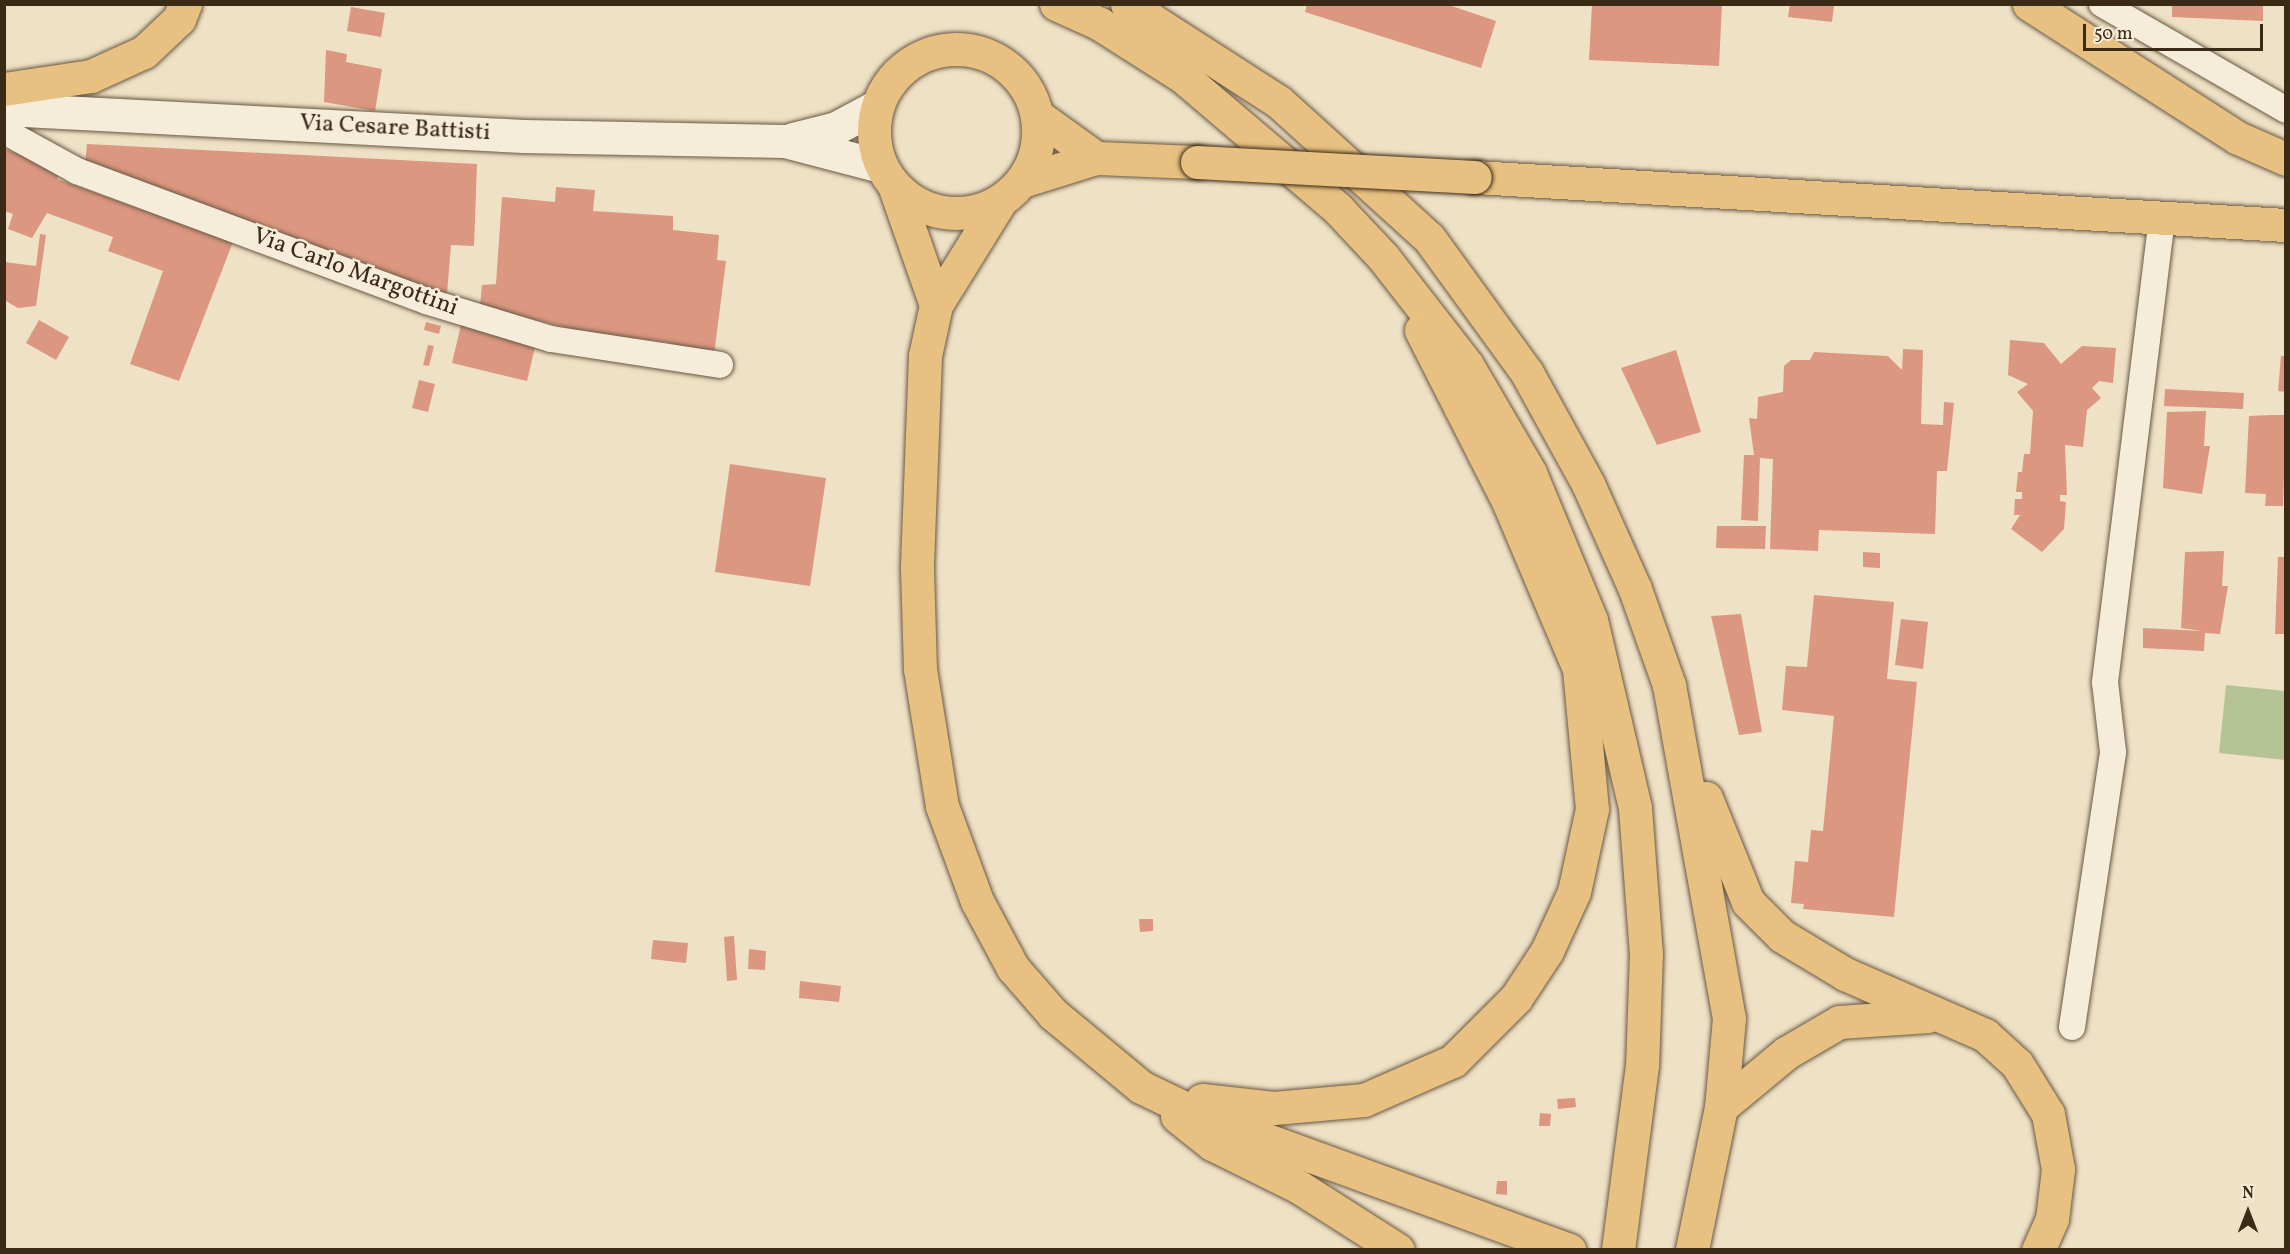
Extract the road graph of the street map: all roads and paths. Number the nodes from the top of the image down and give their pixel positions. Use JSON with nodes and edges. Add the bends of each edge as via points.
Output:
{"nodes":[{"id":1,"x":185,"y":4,"type":"edge"},
{"id":2,"x":1056,"y":4,"type":"edge"},
{"id":3,"x":1127,"y":4,"type":"edge"},
{"id":4,"x":2029,"y":4,"type":"edge"},
{"id":5,"x":2102,"y":4,"type":"edge"},
{"id":6,"x":4,"y":88,"type":"edge"},
{"id":7,"x":877,"y":106,"type":"junction"},
{"id":8,"x":4,"y":109,"type":"edge"},
{"id":9,"x":2286,"y":110,"type":"edge"},
{"id":10,"x":1038,"y":116,"type":"junction"},
{"id":11,"x":4,"y":131,"type":"edge"},
{"id":12,"x":785,"y":141,"type":"junction"},
{"id":13,"x":1096,"y":158,"type":"junction"},
{"id":14,"x":2286,"y":159,"type":"edge"},
{"id":15,"x":888,"y":177,"type":"junction"},
{"id":16,"x":1012,"y":191,"type":"junction"},
{"id":17,"x":2162,"y":216,"type":"junction"},
{"id":18,"x":2286,"y":225,"type":"edge"},
{"id":19,"x":1383,"y":256,"type":"junction"},
{"id":20,"x":936,"y":305,"type":"junction"},
{"id":21,"x":720,"y":365,"type":"dead end"},
{"id":22,"x":1680,"y":734,"type":"junction"},
{"id":23,"x":1945,"y":1016,"type":"junction"},
{"id":24,"x":2072,"y":1027,"type":"dead end"},
{"id":25,"x":1141,"y":1087,"type":"junction"},
{"id":26,"x":1720,"y":1107,"type":"junction"},
{"id":27,"x":1398,"y":1250,"type":"edge"},
{"id":28,"x":1569,"y":1250,"type":"edge"},
{"id":29,"x":1618,"y":1250,"type":"edge"},
{"id":30,"x":1692,"y":1250,"type":"edge"},
{"id":31,"x":2038,"y":1250,"type":"edge"}],
"edges":[{"from":1,"to":6,"type":"main road","via":[[179,19],[144,51],[91,76]]},
{"from":2,"to":19,"type":"main road","via":[[1100,24],[1182,76],[1274,149]]},
{"from":3,"to":22,"type":"main road","via":[[1279,102],[1429,238],[1527,373],[1588,484],[1635,589]]},
{"from":4,"to":14,"type":"main road","via":[[2238,138]]},
{"from":5,"to":9,"type":"street"},
{"from":7,"to":10,"type":"main road","via":[[889,81],[909,62],[934,51],[961,48],[988,54],[1011,69],[1028,90]]},
{"from":7,"to":12,"type":"main road","name":"Via Cesare Battisti","via":[[836,128]]},
{"from":7,"to":15,"type":"main road","via":[[873,136]]},
{"from":8,"to":12,"type":"main road","name":"Via Cesare Battisti","via":[[523,136]]},
{"from":10,"to":13,"type":"main road"},
{"from":10,"to":16,"type":"main road","via":[[1037,150]]},
{"from":11,"to":21,"type":"street","name":"Via Carlo Margottini","via":[[77,171],[426,302],[551,339]]},
{"from":12,"to":15,"type":"main road","name":"Via Cesare Battisti"},
{"from":13,"to":16,"type":"main road"},
{"from":13,"to":17,"type":"main road","bridge":true},
{"from":15,"to":16,"type":"main road","via":[[918,205],[946,213],[975,212]]},
{"from":15,"to":20,"type":"main road"},
{"from":16,"to":20,"type":"main road"},
{"from":17,"to":18,"type":"main road"},
{"from":17,"to":24,"type":"street","via":[[2105,682],[2114,752]]},
{"from":19,"to":25,"type":"main road","via":[[1509,503],[1579,669],[1592,809],[1574,892],[1547,951],[1516,998],[1443,1065],[1364,1100],[1274,1108],[1235,1108]]},
{"from":19,"to":29,"type":"main road","via":[[1467,365],[1530,473],[1591,620],[1618,722],[1635,808],[1646,953],[1642,1065]]},
{"from":20,"to":25,"type":"main road","via":[[925,356],[917,569],[921,681],[942,806],[977,901],[1013,968],[1053,1014]]},
{"from":22,"to":23,"type":"main road","via":[[1748,902],[1782,936],[1845,974]]},
{"from":22,"to":26,"type":"main road","via":[[1729,1018]]},
{"from":23,"to":26,"type":"main road","via":[[1839,1022],[1786,1053]]},
{"from":23,"to":31,"type":"main road","via":[[1985,1035],[2017,1064],[2048,1114],[2058,1169],[2052,1219]]},
{"from":25,"to":27,"type":"main road","via":[[1212,1144],[1299,1187]]},
{"from":25,"to":28,"type":"main road","via":[[1201,1116]]},
{"from":26,"to":30,"type":"main road"}]}
